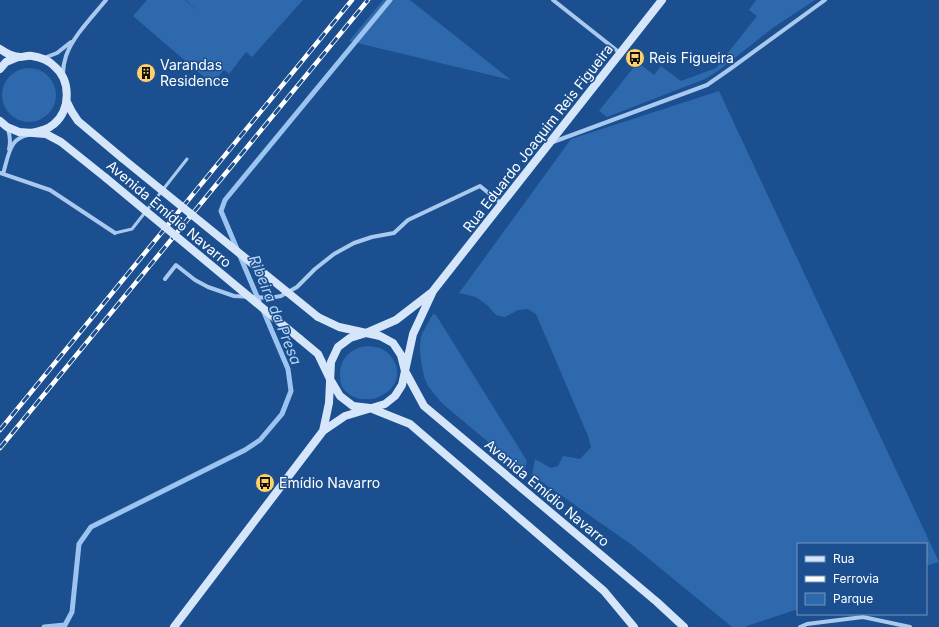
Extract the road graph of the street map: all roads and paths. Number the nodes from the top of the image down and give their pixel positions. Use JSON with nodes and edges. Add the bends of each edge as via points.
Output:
{"nodes":[{"id":1,"x":106,"y":0,"type":"edge"},
{"id":2,"x":553,"y":0,"type":"edge"},
{"id":3,"x":662,"y":0,"type":"edge"},
{"id":4,"x":825,"y":0,"type":"edge"},
{"id":5,"x":77,"y":36,"type":"junction"},
{"id":6,"x":0,"y":49,"type":"edge"},
{"id":7,"x":620,"y":53,"type":"junction"},
{"id":8,"x":18,"y":57,"type":"junction"},
{"id":9,"x":44,"y":58,"type":"junction"},
{"id":10,"x":0,"y":68,"type":"edge"},
{"id":11,"x":63,"y":76,"type":"junction"},
{"id":12,"x":67,"y":102,"type":"junction"},
{"id":13,"x":0,"y":120,"type":"edge"},
{"id":14,"x":8,"y":127,"type":"junction"},
{"id":15,"x":31,"y":133,"type":"junction"},
{"id":16,"x":550,"y":143,"type":"junction"},
{"id":17,"x":8,"y":156,"type":"junction"},
{"id":18,"x":187,"y":159,"type":"dead end"},
{"id":19,"x":1,"y":174,"type":"edge"},
{"id":20,"x":502,"y":204,"type":"junction"},
{"id":21,"x":115,"y":233,"type":"joint"},
{"id":22,"x":165,"y":278,"type":"dead end"},
{"id":23,"x":433,"y":291,"type":"junction"},
{"id":24,"x":366,"y":333,"type":"junction"},
{"id":25,"x":404,"y":371,"type":"junction"},
{"id":26,"x":330,"y":379,"type":"junction"},
{"id":27,"x":370,"y":408,"type":"junction"},
{"id":28,"x":323,"y":431,"type":"junction"},
{"id":29,"x":174,"y":627,"type":"edge"},
{"id":30,"x":634,"y":627,"type":"edge"},
{"id":31,"x":684,"y":627,"type":"edge"},
{"id":32,"x":800,"y":627,"type":"edge"},
{"id":33,"x":910,"y":627,"type":"edge"}],
"edges":[{"from":1,"to":5,"type":"street"},
{"from":2,"to":7,"type":"street"},
{"from":3,"to":7,"type":"main road","name":"Rua Eduardo Joaquim Reis Figueira"},
{"from":4,"to":16,"type":"street","via":[[706,85]]},
{"from":5,"to":9,"type":"street","via":[[57,53]]},
{"from":5,"to":11,"type":"street","via":[[66,56]]},
{"from":6,"to":8,"type":"main road"},
{"from":7,"to":16,"type":"main road","name":"Rua Eduardo Joaquim Reis Figueira"},
{"from":8,"to":9,"type":"main road"},
{"from":8,"to":10,"type":"main road"},
{"from":9,"to":11,"type":"main road"},
{"from":11,"to":12,"type":"main road","name":"Avenida Emídio Navarro"},
{"from":12,"to":15,"type":"main road","via":[[54,124]]},
{"from":12,"to":24,"type":"main road","name":"Avenida Emídio Navarro","bridge":true,"via":[[78,121],[318,317],[339,327]]},
{"from":13,"to":14,"type":"main road","name":"Avenida Emídio Navarro"},
{"from":14,"to":15,"type":"main road","name":"Avenida Emídio Navarro","via":[[19,132]]},
{"from":14,"to":17,"type":"street"},
{"from":15,"to":17,"type":"street","via":[[14,143]]},
{"from":15,"to":26,"type":"main road","name":"Avenida Emídio Navarro","bridge":true,"via":[[46,134],[60,142],[106,178],[318,354]]},
{"from":16,"to":20,"type":"main road","name":"Rua Eduardo Joaquim Reis Figueira"},
{"from":17,"to":19,"type":"street"},
{"from":18,"to":21,"type":"lane","via":[[132,229]]},
{"from":19,"to":21,"type":"street","via":[[50,190]]},
{"from":20,"to":22,"type":"street","bridge":true,"via":[[480,186],[408,220],[394,233],[354,243],[334,254],[297,287],[281,296],[234,296],[208,287],[176,265]]},
{"from":20,"to":23,"type":"main road","name":"Rua Eduardo Joaquim Reis Figueira"},
{"from":23,"to":24,"type":"main road","name":"Rua Eduardo Joaquim Reis Figueira","via":[[396,320]]},
{"from":23,"to":25,"type":"main road","name":"Rua Eduardo Joaquim Reis Figueira","via":[[412,334]]},
{"from":24,"to":25,"type":"main road","via":[[380,336],[393,344],[401,355]]},
{"from":24,"to":26,"type":"main road","via":[[350,338],[338,347],[331,362]]},
{"from":25,"to":27,"type":"main road","via":[[402,385],[395,396],[385,404]]},
{"from":25,"to":31,"type":"main road","name":"Avenida Emídio Navarro","via":[[424,406]]},
{"from":26,"to":27,"type":"main road","via":[[340,396],[353,406]]},
{"from":26,"to":28,"type":"main road","via":[[329,403]]},
{"from":27,"to":28,"type":"main road","via":[[345,416]]},
{"from":27,"to":30,"type":"main road","via":[[410,424],[604,591]]},
{"from":28,"to":29,"type":"main road"},
{"from":32,"to":33,"type":"street","via":[[863,617]]}]}
